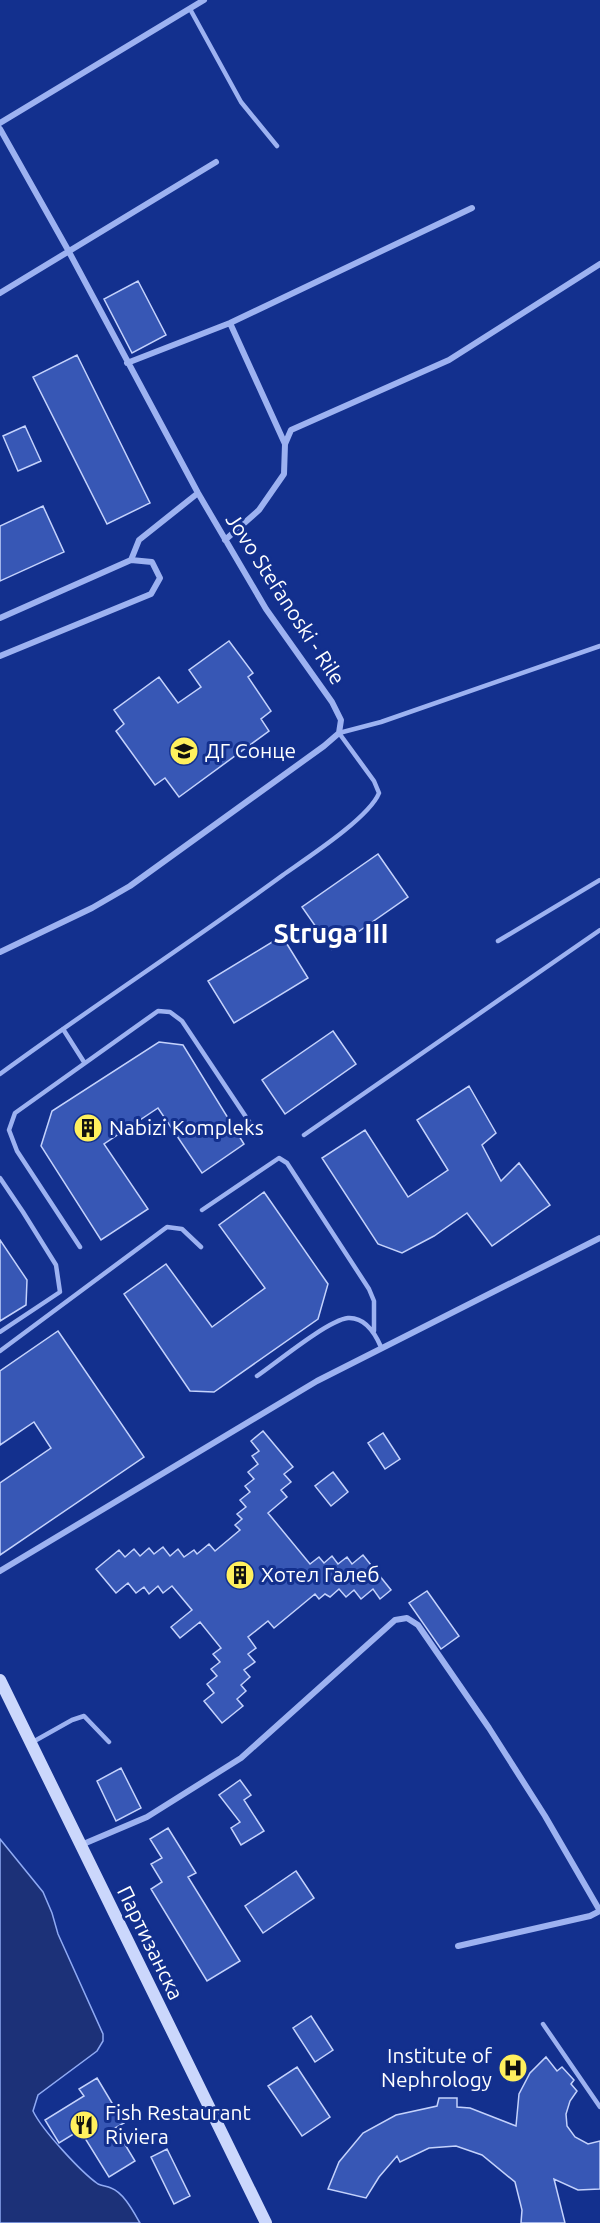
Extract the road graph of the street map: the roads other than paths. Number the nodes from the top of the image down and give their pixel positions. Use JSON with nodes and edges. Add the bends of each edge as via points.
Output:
{"nodes":[{"id":1,"x":204,"y":0,"type":"edge"},
{"id":2,"x":190,"y":9,"type":"junction"},
{"id":3,"x":0,"y":123,"type":"edge"},
{"id":4,"x":0,"y":129,"type":"edge"},
{"id":5,"x":277,"y":146,"type":"dead end"},
{"id":6,"x":216,"y":162,"type":"dead end"},
{"id":7,"x":472,"y":208,"type":"dead end"},
{"id":8,"x":68,"y":250,"type":"junction"},
{"id":9,"x":600,"y":264,"type":"edge"},
{"id":10,"x":0,"y":293,"type":"edge"},
{"id":11,"x":230,"y":323,"type":"junction"},
{"id":12,"x":127,"y":363,"type":"junction"},
{"id":13,"x":285,"y":444,"type":"junction"},
{"id":14,"x":198,"y":494,"type":"junction"},
{"id":15,"x":225,"y":540,"type":"junction"},
{"id":16,"x":132,"y":560,"type":"junction"},
{"id":17,"x":0,"y":618,"type":"edge"},
{"id":18,"x":600,"y":646,"type":"edge"},
{"id":19,"x":0,"y":656,"type":"edge"},
{"id":20,"x":339,"y":733,"type":"junction"},
{"id":21,"x":600,"y":880,"type":"edge"},
{"id":22,"x":600,"y":930,"type":"edge"},
{"id":23,"x":498,"y":941,"type":"dead end"},
{"id":24,"x":0,"y":952,"type":"edge"},
{"id":25,"x":63,"y":1029,"type":"junction"},
{"id":26,"x":84,"y":1062,"type":"junction"},
{"id":27,"x":0,"y":1074,"type":"edge"},
{"id":28,"x":254,"y":1129,"type":"dead end"},
{"id":29,"x":304,"y":1135,"type":"dead end"},
{"id":30,"x":0,"y":1178,"type":"edge"},
{"id":31,"x":202,"y":1210,"type":"dead end"},
{"id":32,"x":600,"y":1238,"type":"edge"},
{"id":33,"x":80,"y":1247,"type":"dead end"},
{"id":34,"x":201,"y":1247,"type":"dead end"},
{"id":35,"x":374,"y":1331,"type":"junction"},
{"id":36,"x":0,"y":1332,"type":"edge"},
{"id":37,"x":381,"y":1347,"type":"junction"},
{"id":38,"x":0,"y":1351,"type":"edge"},
{"id":39,"x":257,"y":1376,"type":"dead end"},
{"id":40,"x":0,"y":1571,"type":"edge"},
{"id":41,"x":0,"y":1680,"type":"edge"},
{"id":42,"x":109,"y":1742,"type":"dead end"},
{"id":43,"x":31,"y":1743,"type":"junction"},
{"id":44,"x":81,"y":1845,"type":"junction"},
{"id":45,"x":600,"y":1911,"type":"edge"},
{"id":46,"x":458,"y":1946,"type":"dead end"},
{"id":47,"x":543,"y":2024,"type":"dead end"},
{"id":48,"x":600,"y":2107,"type":"edge"},
{"id":49,"x":266,"y":2223,"type":"edge"}],
"edges":[{"from":1,"to":2,"type":"street"},
{"from":2,"to":3,"type":"street"},
{"from":2,"to":5,"type":"lane","via":[[241,102]]},
{"from":4,"to":8,"type":"street","name":"Jovo Stefanoski - Rile"},
{"from":6,"to":8,"type":"street"},
{"from":7,"to":11,"type":"street"},
{"from":8,"to":10,"type":"street"},
{"from":8,"to":12,"type":"street","name":"Jovo Stefanoski - Rile"},
{"from":9,"to":13,"type":"street","via":[[449,360],[291,430]]},
{"from":11,"to":12,"type":"street"},
{"from":11,"to":13,"type":"street"},
{"from":12,"to":14,"type":"street","name":"Jovo Stefanoski - Rile"},
{"from":13,"to":15,"type":"street","via":[[284,474],[260,510]]},
{"from":14,"to":15,"type":"street","name":"Jovo Stefanoski - Rile"},
{"from":14,"to":16,"type":"street","via":[[139,540]]},
{"from":15,"to":20,"type":"street","name":"Jovo Stefanoski - Rile","via":[[266,609],[332,702],[341,720]]},
{"from":16,"to":17,"type":"street"},
{"from":16,"to":19,"type":"street","via":[[152,562],[160,578],[151,594]]},
{"from":18,"to":20,"type":"lane"},
{"from":20,"to":24,"type":"street","via":[[130,886]]},
{"from":20,"to":25,"type":"lane","via":[[374,781],[379,793],[375,803],[309,857]]},
{"from":21,"to":23,"type":"lane"},
{"from":22,"to":29,"type":"lane"},
{"from":25,"to":26,"type":"lane"},
{"from":25,"to":27,"type":"lane"},
{"from":26,"to":28,"type":"lane","via":[[158,1011],[170,1012],[182,1021]]},
{"from":26,"to":33,"type":"lane","via":[[15,1113],[9,1130],[17,1151]]},
{"from":30,"to":36,"type":"lane","via":[[56,1265],[60,1292]]},
{"from":31,"to":35,"type":"lane","via":[[279,1158],[287,1163],[369,1289],[374,1300]]},
{"from":32,"to":37,"type":"street"},
{"from":34,"to":38,"type":"lane","via":[[182,1229],[167,1227]]},
{"from":35,"to":37,"type":"lane"},
{"from":35,"to":39,"type":"lane","via":[[350,1317],[334,1322]]},
{"from":37,"to":40,"type":"street","via":[[316,1381]]},
{"from":41,"to":43,"type":"main road","name":"Партизанска"},
{"from":42,"to":43,"type":"lane","via":[[84,1716]]},
{"from":43,"to":44,"type":"main road","name":"Партизанска"},
{"from":44,"to":45,"type":"street","via":[[147,1817],[240,1758],[396,1620],[407,1618],[418,1625],[489,1728]]},
{"from":44,"to":49,"type":"main road","name":"Партизанска"},
{"from":45,"to":46,"type":"street"},
{"from":47,"to":48,"type":"lane"}]}
